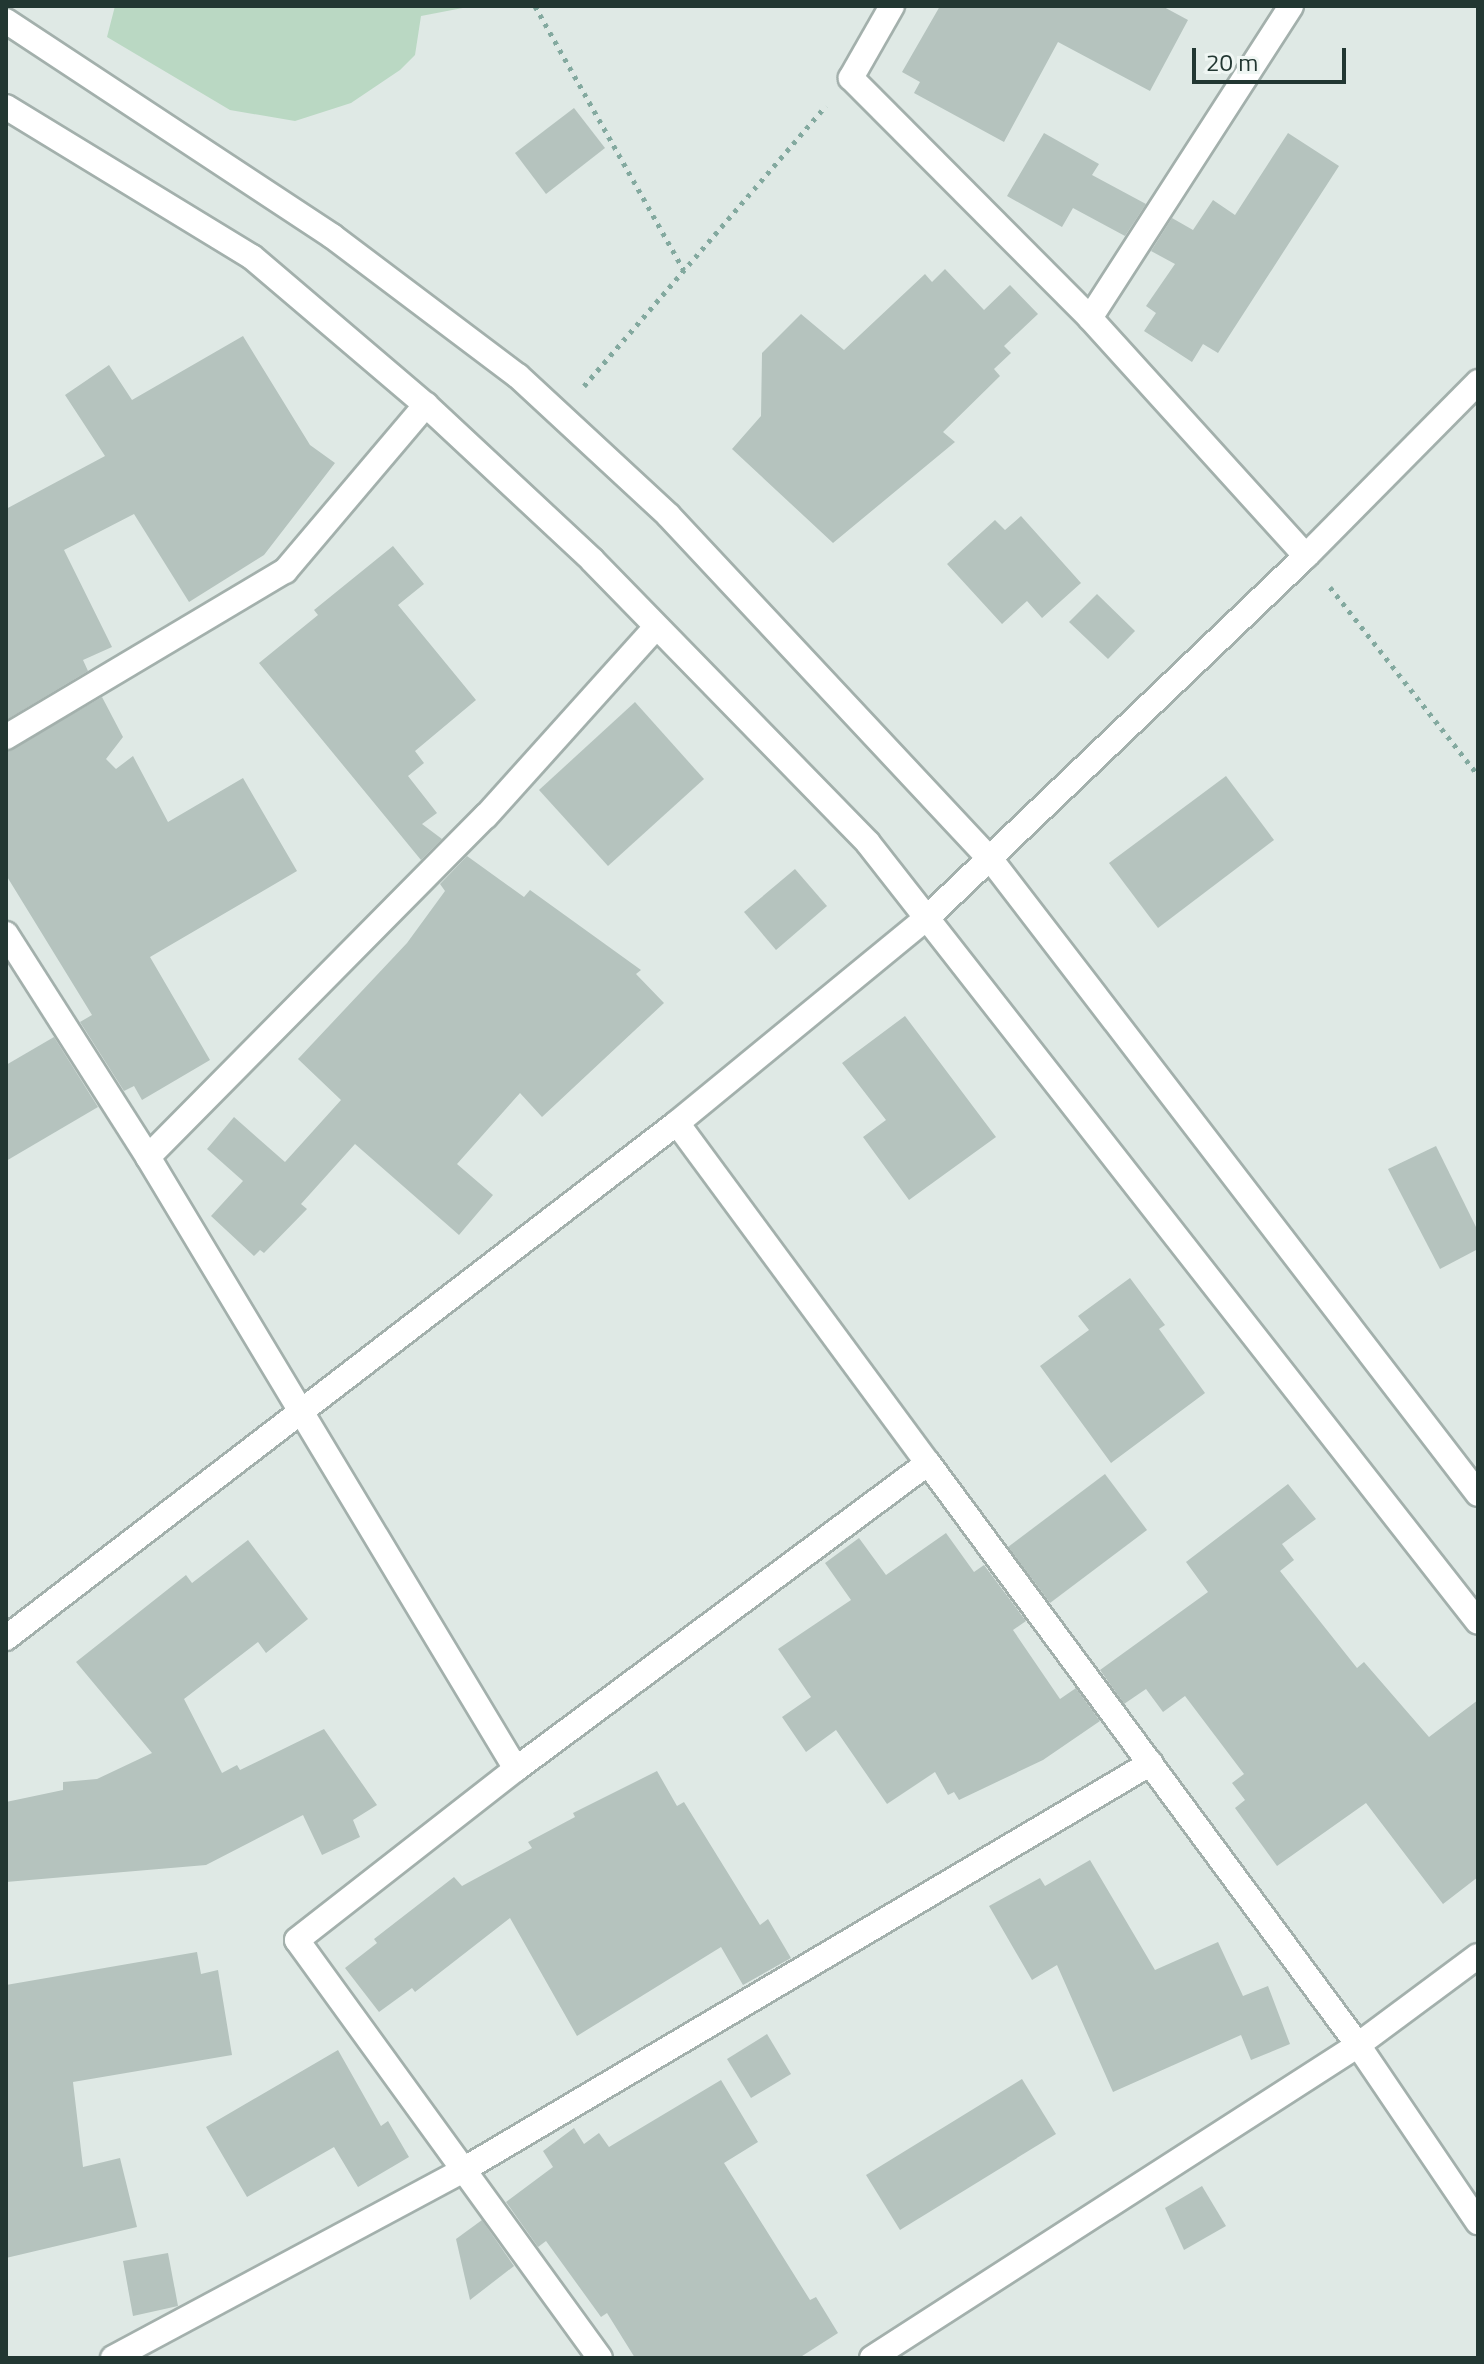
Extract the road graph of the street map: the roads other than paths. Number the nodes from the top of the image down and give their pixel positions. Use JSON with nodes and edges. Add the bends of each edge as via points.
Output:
{"nodes":[{"id":1,"x":892,"y":6,"type":"edge"},
{"id":2,"x":1291,"y":6,"type":"edge"},
{"id":3,"x":6,"y":21,"type":"edge"},
{"id":4,"x":6,"y":107,"type":"edge"},
{"id":5,"x":1090,"y":318,"type":"junction"},
{"id":6,"x":1478,"y":382,"type":"edge"},
{"id":7,"x":426,"y":405,"type":"junction"},
{"id":8,"x":1306,"y":556,"type":"junction"},
{"id":9,"x":656,"y":627,"type":"junction"},
{"id":10,"x":6,"y":737,"type":"edge"},
{"id":11,"x":992,"y":861,"type":"junction"},
{"id":12,"x":929,"y":916,"type":"junction"},
{"id":13,"x":6,"y":934,"type":"edge"},
{"id":14,"x":677,"y":1123,"type":"junction"},
{"id":15,"x":148,"y":1157,"type":"junction"},
{"id":16,"x":301,"y":1416,"type":"junction"},
{"id":17,"x":928,"y":1463,"type":"junction"},
{"id":18,"x":1478,"y":1494,"type":"edge"},
{"id":19,"x":1478,"y":1622,"type":"edge"},
{"id":20,"x":6,"y":1638,"type":"edge"},
{"id":21,"x":1151,"y":1763,"type":"junction"},
{"id":22,"x":516,"y":1769,"type":"junction"},
{"id":23,"x":1478,"y":1956,"type":"edge"},
{"id":24,"x":1358,"y":2045,"type":"junction"},
{"id":25,"x":463,"y":2170,"type":"junction"},
{"id":26,"x":1478,"y":2222,"type":"edge"},
{"id":27,"x":113,"y":2358,"type":"edge"},
{"id":28,"x":600,"y":2358,"type":"edge"},
{"id":29,"x":872,"y":2358,"type":"edge"}],
"edges":[{"from":1,"to":5,"type":"street","via":[[851,78]]},
{"from":2,"to":5,"type":"street"},
{"from":3,"to":11,"type":"street","via":[[320,227],[518,376],[668,515]]},
{"from":4,"to":7,"type":"street","via":[[252,257]]},
{"from":5,"to":8,"type":"street"},
{"from":6,"to":8,"type":"street"},
{"from":7,"to":9,"type":"street"},
{"from":7,"to":10,"type":"street","via":[[285,571]]},
{"from":8,"to":11,"type":"street"},
{"from":9,"to":12,"type":"street","via":[[868,843]]},
{"from":9,"to":15,"type":"street","via":[[486,816]]},
{"from":11,"to":12,"type":"street"},
{"from":11,"to":18,"type":"street"},
{"from":12,"to":14,"type":"street"},
{"from":12,"to":19,"type":"street"},
{"from":13,"to":15,"type":"street"},
{"from":14,"to":16,"type":"street"},
{"from":14,"to":17,"type":"street"},
{"from":15,"to":16,"type":"street"},
{"from":16,"to":20,"type":"street"},
{"from":16,"to":22,"type":"street"},
{"from":17,"to":21,"type":"street"},
{"from":17,"to":22,"type":"street"},
{"from":21,"to":24,"type":"street"},
{"from":21,"to":25,"type":"street"},
{"from":22,"to":25,"type":"street","via":[[297,1940]]},
{"from":23,"to":24,"type":"street"},
{"from":24,"to":26,"type":"street"},
{"from":24,"to":29,"type":"street"},
{"from":25,"to":27,"type":"street"},
{"from":25,"to":28,"type":"street"}]}
